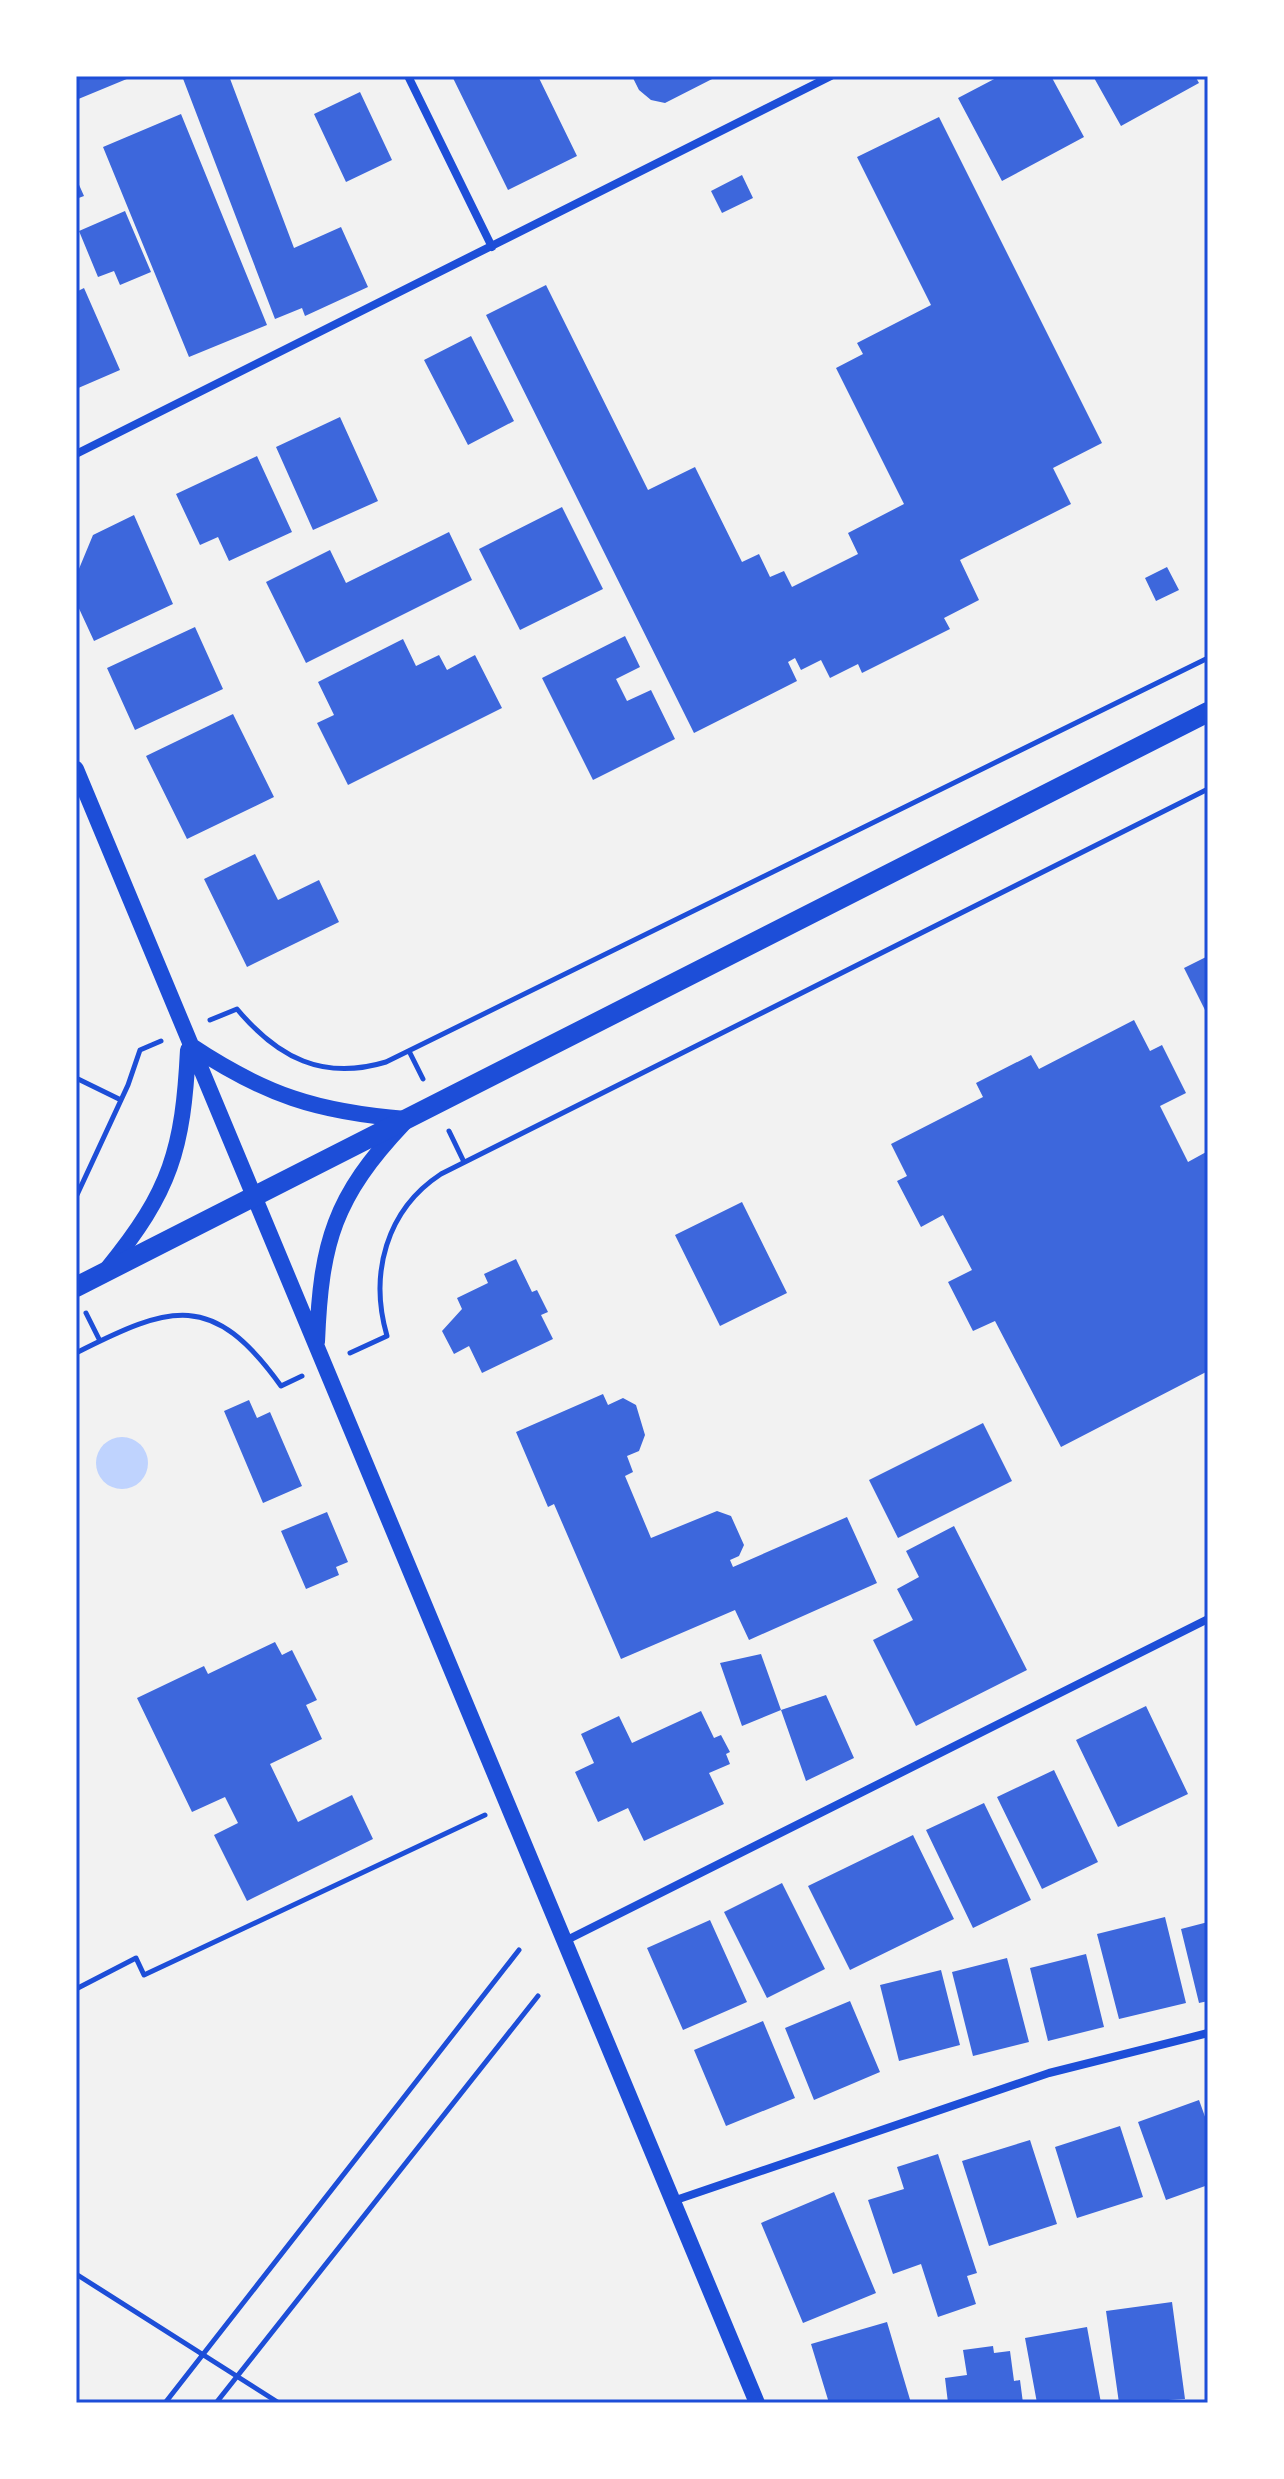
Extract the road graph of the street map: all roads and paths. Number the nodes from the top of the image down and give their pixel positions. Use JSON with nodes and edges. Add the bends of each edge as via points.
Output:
{"nodes":[{"id":1,"x":408,"y":76,"type":"edge"},
{"id":2,"x":831,"y":76,"type":"edge"},
{"id":3,"x":492,"y":247,"type":"junction"},
{"id":4,"x":76,"y":454,"type":"edge"},
{"id":5,"x":1208,"y":658,"type":"edge"},
{"id":6,"x":1208,"y":712,"type":"edge"},
{"id":7,"x":76,"y":769,"type":"edge"},
{"id":8,"x":1208,"y":789,"type":"edge"},
{"id":9,"x":189,"y":1044,"type":"junction"},
{"id":10,"x":409,"y":1051,"type":"dead end"},
{"id":11,"x":76,"y":1078,"type":"edge"},
{"id":12,"x":121,"y":1100,"type":"dead end"},
{"id":13,"x":408,"y":1120,"type":"junction"},
{"id":14,"x":254,"y":1196,"type":"junction"},
{"id":15,"x":103,"y":1273,"type":"junction"},
{"id":16,"x":76,"y":1287,"type":"edge"},
{"id":17,"x":317,"y":1348,"type":"junction"},
{"id":18,"x":76,"y":1353,"type":"edge"},
{"id":19,"x":324,"y":1365,"type":"junction"},
{"id":20,"x":1208,"y":1619,"type":"edge"},
{"id":21,"x":508,"y":1805,"type":"junction"},
{"id":22,"x":565,"y":1941,"type":"junction"},
{"id":23,"x":519,"y":1950,"type":"dead end"},
{"id":24,"x":76,"y":1989,"type":"edge"},
{"id":25,"x":538,"y":1996,"type":"dead end"},
{"id":26,"x":1208,"y":2033,"type":"edge"},
{"id":27,"x":673,"y":2201,"type":"junction"},
{"id":28,"x":76,"y":2274,"type":"edge"},
{"id":29,"x":202,"y":2355,"type":"junction"},
{"id":30,"x":237,"y":2376,"type":"junction"},
{"id":31,"x":165,"y":2403,"type":"edge"},
{"id":32,"x":216,"y":2403,"type":"edge"},
{"id":33,"x":279,"y":2403,"type":"edge"},
{"id":34,"x":757,"y":2403,"type":"edge"}],
"edges":[{"from":1,"to":3,"type":"street"},
{"from":2,"to":3,"type":"street"},
{"from":3,"to":4,"type":"street"},
{"from":5,"to":10,"type":"path"},
{"from":6,"to":13,"type":"main road"},
{"from":7,"to":9,"type":"main road"},
{"from":8,"to":19,"type":"path","via":[[441,1174],[412,1197],[388,1236],[379,1285],[387,1336]]},
{"from":9,"to":13,"type":"main road","via":[[284,1097],[321,1109]]},
{"from":9,"to":14,"type":"main road"},
{"from":9,"to":15,"type":"main road","via":[[181,1136],[170,1175],[138,1231]]},
{"from":11,"to":12,"type":"path"},
{"from":13,"to":14,"type":"main road"},
{"from":13,"to":17,"type":"main road","via":[[359,1175],[335,1219],[325,1255]]},
{"from":14,"to":15,"type":"main road"},
{"from":14,"to":17,"type":"main road"},
{"from":15,"to":16,"type":"main road"},
{"from":17,"to":19,"type":"main road"},
{"from":18,"to":19,"type":"path","via":[[144,1319],[188,1316],[243,1338],[281,1386]]},
{"from":19,"to":21,"type":"main road"},
{"from":20,"to":22,"type":"street"},
{"from":21,"to":22,"type":"main road"},
{"from":21,"to":24,"type":"path","via":[[144,1975],[136,1958]]},
{"from":22,"to":27,"type":"main road"},
{"from":23,"to":29,"type":"path"},
{"from":25,"to":30,"type":"path"},
{"from":26,"to":27,"type":"street","via":[[1049,2073]]},
{"from":27,"to":34,"type":"main road"},
{"from":28,"to":29,"type":"path"},
{"from":29,"to":30,"type":"path"},
{"from":29,"to":31,"type":"path"},
{"from":30,"to":32,"type":"path"},
{"from":30,"to":33,"type":"path"}]}
